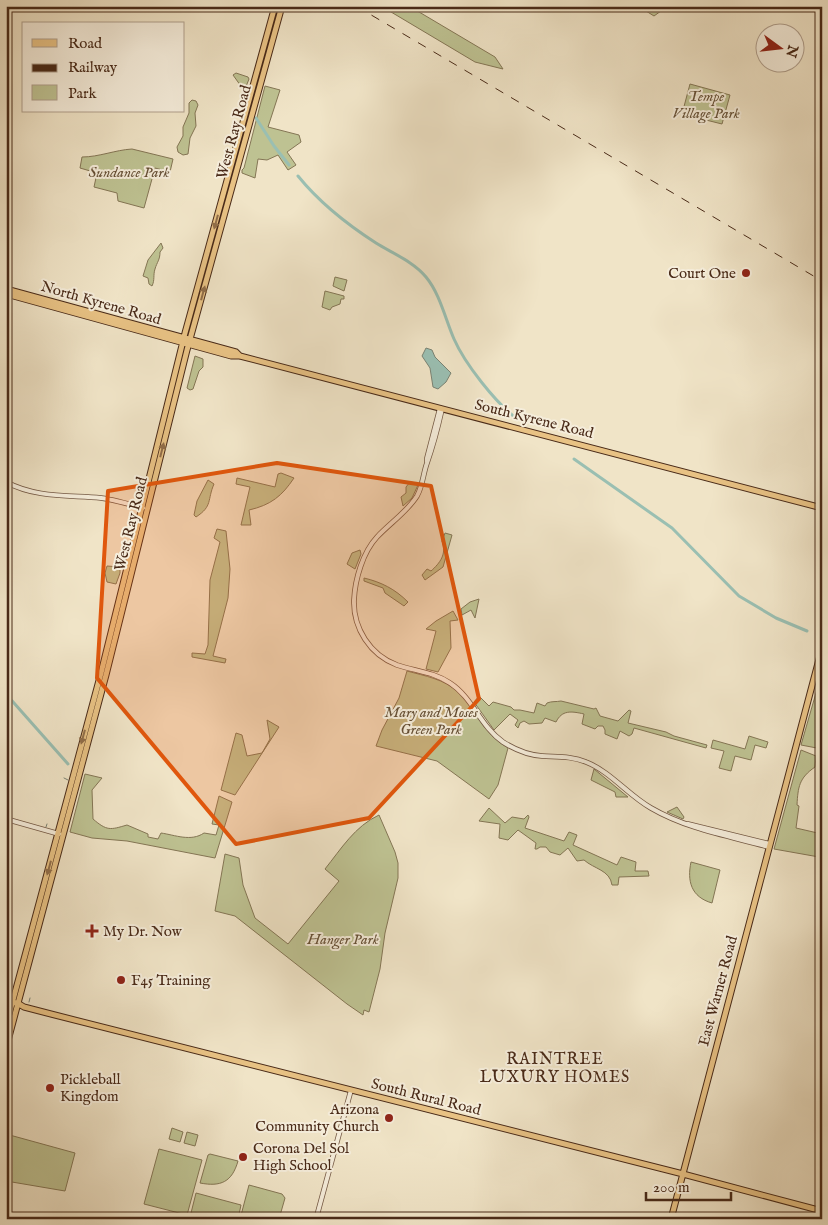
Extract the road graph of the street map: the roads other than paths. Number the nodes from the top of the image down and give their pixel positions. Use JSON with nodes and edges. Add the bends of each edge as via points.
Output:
{"nodes":[{"id":1,"x":275,"y":6,"type":"edge"},
{"id":2,"x":282,"y":6,"type":"edge"},
{"id":3,"x":6,"y":289,"type":"edge"},
{"id":4,"x":6,"y":294,"type":"edge"},
{"id":5,"x":186,"y":342,"type":"junction"},
{"id":6,"x":441,"y":408,"type":"junction"},
{"id":7,"x":6,"y":482,"type":"edge"},
{"id":8,"x":145,"y":508,"type":"junction"},
{"id":9,"x":822,"y":508,"type":"edge"},
{"id":10,"x":822,"y":648,"type":"edge"},
{"id":11,"x":6,"y":819,"type":"edge"},
{"id":12,"x":59,"y":834,"type":"junction"},
{"id":13,"x":770,"y":846,"type":"junction"},
{"id":14,"x":6,"y":1000,"type":"edge"},
{"id":15,"x":15,"y":1005,"type":"edge"},
{"id":16,"x":6,"y":1026,"type":"edge"},
{"id":17,"x":6,"y":1048,"type":"edge"},
{"id":18,"x":350,"y":1090,"type":"junction"},
{"id":19,"x":682,"y":1174,"type":"junction"},
{"id":20,"x":822,"y":1211,"type":"edge"},
{"id":21,"x":316,"y":1219,"type":"edge"},
{"id":22,"x":671,"y":1219,"type":"edge"}],
"edges":[{"from":1,"to":5,"type":"main road","name":"West Ray Road","one_way":true},
{"from":5,"to":2,"type":"main road","name":"West Ray Road","one_way":true},
{"from":3,"to":5,"type":"main road","name":"North Kyrene Road"},
{"from":4,"to":5,"type":"main road","name":"North Kyrene Road"},
{"from":5,"to":6,"type":"main road","name":"South Kyrene Road"},
{"from":5,"to":8,"type":"main road","name":"West Ray Road"},
{"from":6,"to":9,"type":"main road","name":"South Kyrene Road"},
{"from":6,"to":13,"type":"street","via":[[420,488],[403,513],[377,537],[367,553],[355,592],[355,617],[375,652],[394,664],[437,676],[454,685],[488,728],[512,747],[535,755],[589,763],[644,804],[671,818]]},
{"from":7,"to":8,"type":"street","via":[[43,494],[101,498]]},
{"from":8,"to":12,"type":"main road","name":"West Ray Road","one_way":true},
{"from":8,"to":15,"type":"main road","name":"West Ray Road","via":[[106,675]]},
{"from":10,"to":13,"type":"main road","name":"East Warner Road"},
{"from":11,"to":12,"type":"street"},
{"from":12,"to":15,"type":"main road","name":"West Ray Road","one_way":true},
{"from":13,"to":19,"type":"main road","name":"East Warner Road"},
{"from":14,"to":15,"type":"main road","name":"South Rural Road"},
{"from":15,"to":16,"type":"main road","name":"West Ray Road"},
{"from":15,"to":17,"type":"main road","name":"West Ray Road"},
{"from":15,"to":18,"type":"main road","name":"South Rural Road"},
{"from":18,"to":19,"type":"main road","name":"South Rural Road"},
{"from":18,"to":21,"type":"street"},
{"from":19,"to":20,"type":"main road","name":"South Rural Road"},
{"from":19,"to":22,"type":"main road","name":"East Warner Road"}]}
